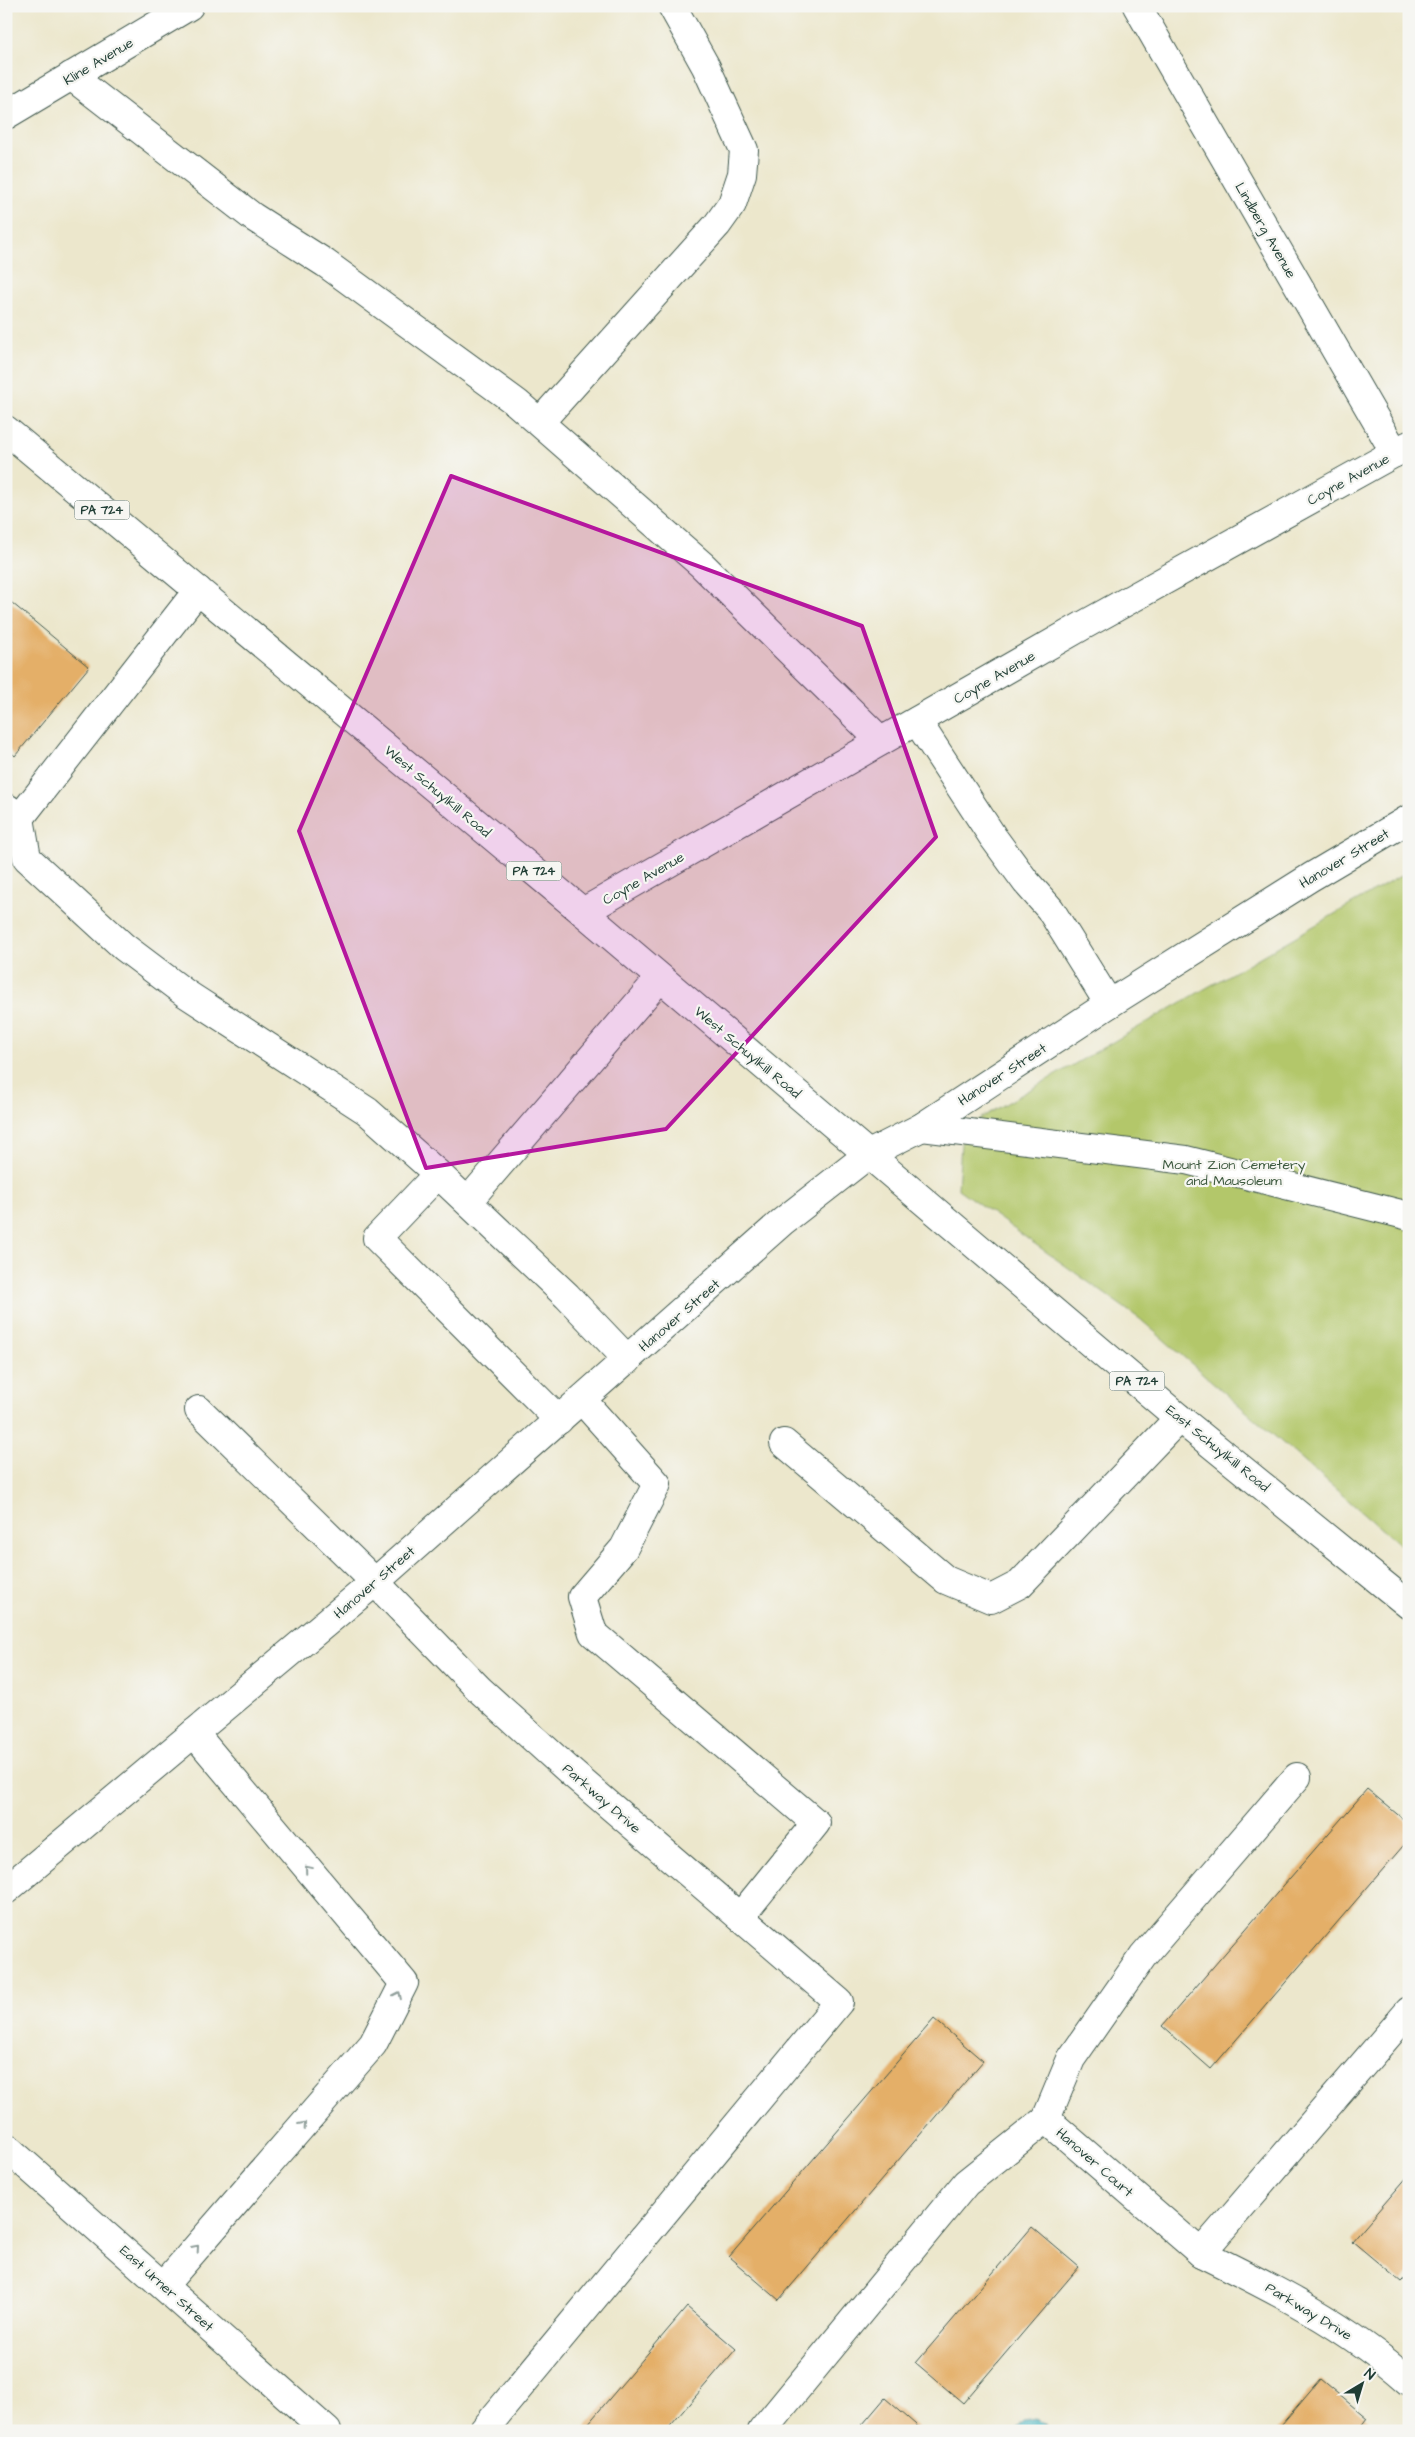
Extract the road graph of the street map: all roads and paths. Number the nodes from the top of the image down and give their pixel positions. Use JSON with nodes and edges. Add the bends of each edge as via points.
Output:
{"nodes":[{"id":1,"x":189,"y":6,"type":"edge"},
{"id":2,"x":672,"y":6,"type":"edge"},
{"id":3,"x":1137,"y":6,"type":"edge"},
{"id":4,"x":71,"y":76,"type":"junction"},
{"id":5,"x":6,"y":115,"type":"edge"},
{"id":6,"x":540,"y":422,"type":"junction"},
{"id":7,"x":6,"y":430,"type":"edge"},
{"id":8,"x":1402,"y":449,"type":"edge"},
{"id":9,"x":198,"y":590,"type":"junction"},
{"id":10,"x":917,"y":721,"type":"junction"},
{"id":11,"x":881,"y":741,"type":"junction"},
{"id":12,"x":13,"y":813,"type":"edge"},
{"id":13,"x":1409,"y":819,"type":"edge"},
{"id":14,"x":583,"y":912,"type":"junction"},
{"id":15,"x":660,"y":978,"type":"junction"},
{"id":16,"x":1109,"y":1004,"type":"junction"},
{"id":17,"x":922,"y":1127,"type":"junction"},
{"id":18,"x":868,"y":1154,"type":"junction"},
{"id":19,"x":438,"y":1174,"type":"junction"},
{"id":20,"x":468,"y":1201,"type":"junction"},
{"id":21,"x":1409,"y":1216,"type":"edge"},
{"id":22,"x":628,"y":1360,"type":"junction"},
{"id":23,"x":582,"y":1400,"type":"junction"},
{"id":24,"x":198,"y":1410,"type":"dead end"},
{"id":25,"x":1179,"y":1418,"type":"junction"},
{"id":26,"x":559,"y":1420,"type":"junction"},
{"id":27,"x":784,"y":1443,"type":"dead end"},
{"id":28,"x":375,"y":1582,"type":"junction"},
{"id":29,"x":1409,"y":1604,"type":"edge"},
{"id":30,"x":194,"y":1733,"type":"junction"},
{"id":31,"x":1298,"y":1777,"type":"dead end"},
{"id":32,"x":6,"y":1890,"type":"edge"},
{"id":33,"x":740,"y":1917,"type":"junction"},
{"id":34,"x":1409,"y":2011,"type":"edge"},
{"id":35,"x":1046,"y":2119,"type":"junction"},
{"id":36,"x":6,"y":2147,"type":"edge"},
{"id":37,"x":1201,"y":2253,"type":"junction"},
{"id":38,"x":164,"y":2285,"type":"junction"},
{"id":39,"x":1409,"y":2382,"type":"edge"},
{"id":40,"x":327,"y":2431,"type":"edge"},
{"id":41,"x":483,"y":2431,"type":"edge"},
{"id":42,"x":762,"y":2431,"type":"edge"}],
"edges":[{"from":1,"to":4,"type":"street","name":"Kline Avenue"},
{"from":2,"to":6,"type":"street","via":[[706,67],[744,150],[742,174],[732,204],[717,225]]},
{"from":3,"to":8,"type":"street","name":"Lindberg Avenue"},
{"from":4,"to":5,"type":"street","name":"Kline Avenue"},
{"from":4,"to":6,"type":"street","via":[[253,217],[325,263]]},
{"from":6,"to":11,"type":"street","via":[[702,565]]},
{"from":7,"to":9,"type":"street","name":"West Schuylkill Road","number":"PA 724"},
{"from":8,"to":10,"type":"street","name":"Coyne Avenue"},
{"from":9,"to":12,"type":"street"},
{"from":9,"to":14,"type":"street","name":"West Schuylkill Road","number":"PA 724"},
{"from":10,"to":11,"type":"street","name":"Coyne Avenue"},
{"from":10,"to":16,"type":"street","via":[[993,837],[1050,909]]},
{"from":11,"to":14,"type":"street","name":"Coyne Avenue"},
{"from":12,"to":19,"type":"street","via":[[27,858],[124,948],[185,993],[367,1111]]},
{"from":13,"to":16,"type":"street","name":"Hanover Street"},
{"from":14,"to":15,"type":"street","name":"West Schuylkill Road","number":"PA 724"},
{"from":15,"to":18,"type":"street","name":"West Schuylkill Road","number":"PA 724"},
{"from":15,"to":20,"type":"street"},
{"from":16,"to":17,"type":"street","name":"Hanover Street"},
{"from":17,"to":18,"type":"street","name":"Hanover Street"},
{"from":17,"to":21,"type":"street","via":[[1186,1160]]},
{"from":18,"to":22,"type":"street","name":"Hanover Street","via":[[782,1222]]},
{"from":18,"to":25,"type":"street","name":"East Schuylkill Road","number":"PA 724"},
{"from":19,"to":20,"type":"street"},
{"from":19,"to":26,"type":"street","via":[[377,1238]]},
{"from":20,"to":22,"type":"street"},
{"from":22,"to":23,"type":"street","name":"Hanover Street"},
{"from":23,"to":26,"type":"street","name":"Hanover Street"},
{"from":23,"to":33,"type":"street","via":[[656,1484],[624,1548],[582,1597],[593,1633],[816,1824]]},
{"from":24,"to":28,"type":"street","name":"Parkway Drive"},
{"from":25,"to":27,"type":"street","via":[[1020,1584],[991,1598],[946,1580]]},
{"from":25,"to":29,"type":"street","name":"East Schuylkill Road","number":"PA 724"},
{"from":26,"to":28,"type":"street","name":"Hanover Street"},
{"from":28,"to":30,"type":"street","name":"Hanover Street"},
{"from":28,"to":33,"type":"street","name":"Parkway Drive","via":[[480,1690]]},
{"from":30,"to":32,"type":"street","name":"Hanover Street"},
{"from":38,"to":30,"type":"street","one_way":true,"via":[[374,2044],[404,1983]]},
{"from":31,"to":35,"type":"street","via":[[1143,1956],[1071,2059]]},
{"from":33,"to":41,"type":"street","name":"Parkway Drive","via":[[839,2002]]},
{"from":34,"to":37,"type":"street"},
{"from":35,"to":37,"type":"street","name":"Hanover Court"},
{"from":35,"to":42,"type":"street","name":"Hanover Court","via":[[966,2183]]},
{"from":36,"to":38,"type":"street","name":"East Urner Street"},
{"from":37,"to":39,"type":"street","name":"Parkway Drive","via":[[1285,2294],[1378,2354]]},
{"from":38,"to":40,"type":"street","name":"East Urner Street"}]}
